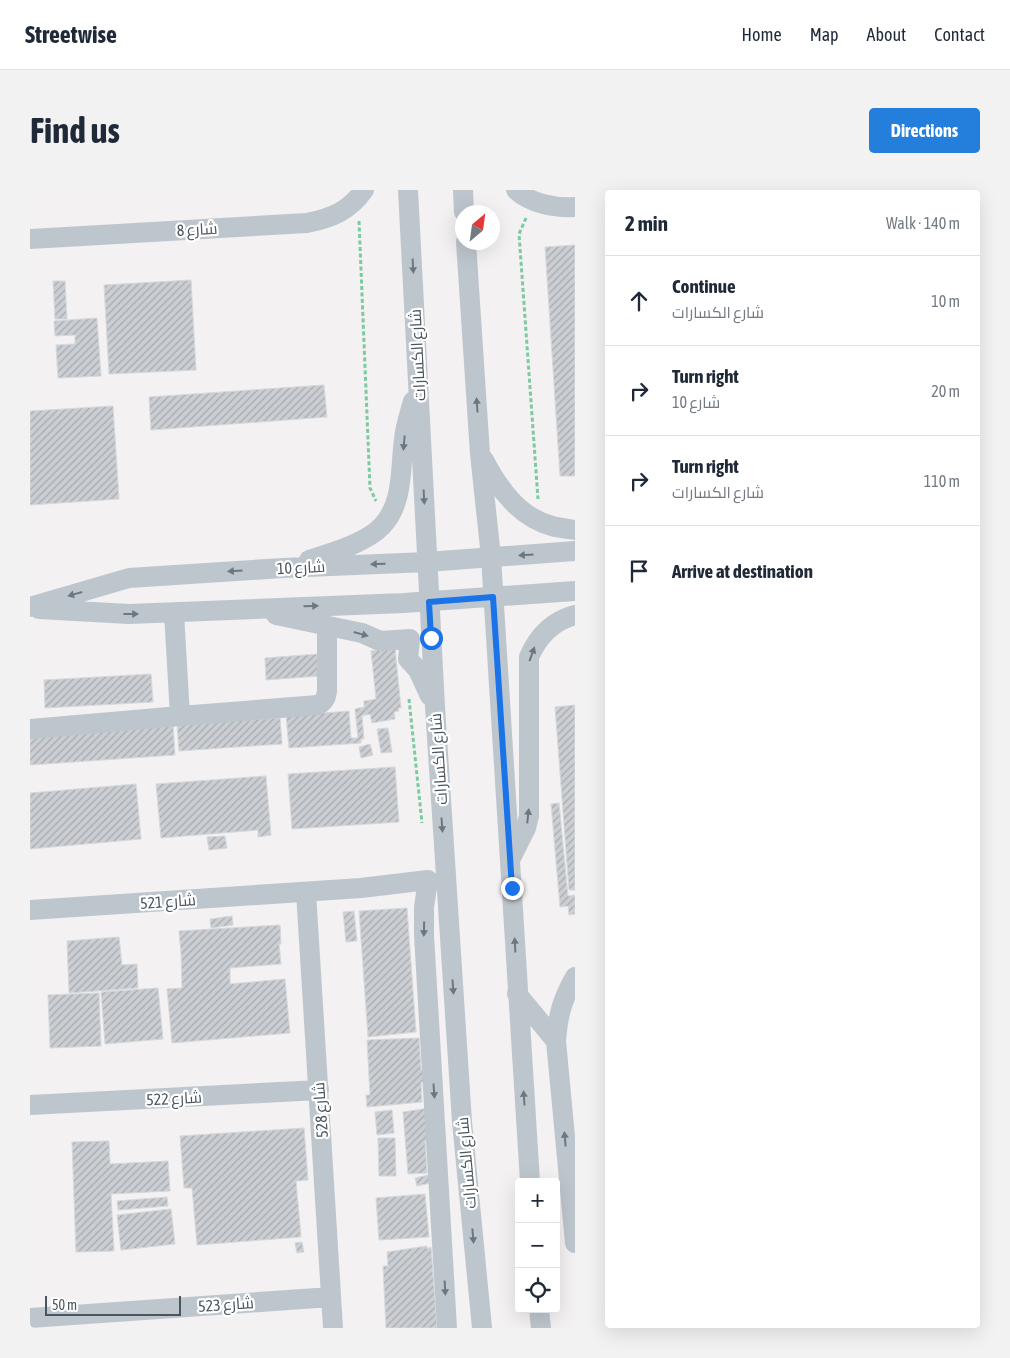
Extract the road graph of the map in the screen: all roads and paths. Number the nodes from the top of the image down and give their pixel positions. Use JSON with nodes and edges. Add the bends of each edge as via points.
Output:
{"nodes":[{"id":1,"x":408,"y":190,"type":"edge"},
{"id":2,"x":462,"y":190,"type":"edge"},
{"id":3,"x":516,"y":190,"type":"edge"},
{"id":4,"x":361,"y":194,"type":"edge"},
{"id":5,"x":534,"y":201,"type":"junction"},
{"id":6,"x":463,"y":205,"type":"edge"},
{"id":7,"x":571,"y":207,"type":"edge"},
{"id":8,"x":30,"y":239,"type":"edge"},
{"id":9,"x":467,"y":250,"type":"edge"},
{"id":10,"x":418,"y":379,"type":"junction"},
{"id":11,"x":480,"y":454,"type":"junction"},
{"id":12,"x":531,"y":517,"type":"junction"},
{"id":13,"x":386,"y":520,"type":"junction"},
{"id":14,"x":575,"y":530,"type":"edge"},
{"id":15,"x":575,"y":551,"type":"edge"},
{"id":16,"x":491,"y":556,"type":"junction"},
{"id":17,"x":427,"y":562,"type":"junction"},
{"id":18,"x":284,"y":568,"type":"junction"},
{"id":19,"x":575,"y":591,"type":"edge"},
{"id":20,"x":493,"y":597,"type":"junction"},
{"id":21,"x":429,"y":602,"type":"junction"},
{"id":22,"x":30,"y":608,"type":"edge"},
{"id":23,"x":245,"y":608,"type":"junction"},
{"id":24,"x":174,"y":612,"type":"junction"},
{"id":25,"x":575,"y":615,"type":"edge"},
{"id":26,"x":327,"y":626,"type":"junction"},
{"id":27,"x":409,"y":696,"type":"dead end"},
{"id":28,"x":434,"y":707,"type":"junction"},
{"id":29,"x":180,"y":716,"type":"junction"},
{"id":30,"x":30,"y":729,"type":"edge"},
{"id":31,"x":422,"y":825,"type":"dead end"},
{"id":32,"x":510,"y":860,"type":"junction"},
{"id":33,"x":306,"y":892,"type":"junction"},
{"id":34,"x":30,"y":910,"type":"edge"},
{"id":35,"x":575,"y":977,"type":"edge"},
{"id":36,"x":518,"y":994,"type":"junction"},
{"id":37,"x":556,"y":1041,"type":"junction"},
{"id":38,"x":319,"y":1090,"type":"junction"},
{"id":39,"x":30,"y":1105,"type":"edge"},
{"id":40,"x":462,"y":1122,"type":"junction"},
{"id":41,"x":530,"y":1178,"type":"edge"},
{"id":42,"x":439,"y":1180,"type":"junction"},
{"id":43,"x":575,"y":1241,"type":"edge"},
{"id":44,"x":331,"y":1296,"type":"junction"},
{"id":45,"x":539,"y":1313,"type":"edge"},
{"id":46,"x":30,"y":1318,"type":"edge"},
{"id":47,"x":333,"y":1328,"type":"edge"},
{"id":48,"x":447,"y":1328,"type":"edge"},
{"id":49,"x":482,"y":1328,"type":"edge"},
{"id":50,"x":541,"y":1328,"type":"edge"}],
"edges":[{"from":1,"to":10,"type":"street","name":"شارع الكسارات","one_way":true},
{"from":2,"to":6,"type":"street"},
{"from":3,"to":5,"type":"street"},
{"from":4,"to":8,"type":"street","name":"شارع 8","via":[[347,208],[328,219],[307,223]]},
{"from":4,"to":13,"type":"path","via":[[370,488]]},
{"from":5,"to":7,"type":"street"},
{"from":5,"to":12,"type":"path","via":[[519,234],[538,498]]},
{"from":11,"to":9,"type":"street","one_way":true},
{"from":10,"to":13,"type":"street","one_way":true,"via":[[404,437],[399,490]]},
{"from":10,"to":17,"type":"street","name":"شارع الكسارات","one_way":true},
{"from":11,"to":12,"type":"street","via":[[504,493]]},
{"from":11,"to":16,"type":"street"},
{"from":12,"to":14,"type":"street","via":[[552,526]]},
{"from":13,"to":18,"type":"street","via":[[370,535],[337,551]]},
{"from":15,"to":16,"type":"street","name":"شارع 10","one_way":true},
{"from":16,"to":17,"type":"street","name":"شارع 10"},
{"from":16,"to":20,"type":"street"},
{"from":17,"to":18,"type":"street","name":"شارع 10","one_way":true},
{"from":17,"to":21,"type":"street","name":"شارع الكسارات"},
{"from":18,"to":22,"type":"street","name":"شارع 10","one_way":true,"via":[[129,578]]},
{"from":19,"to":20,"type":"street","name":"شارع 10"},
{"from":20,"to":21,"type":"street","name":"شارع 10"},
{"from":20,"to":32,"type":"street"},
{"from":23,"to":21,"type":"street","name":"شارع 10","one_way":true},
{"from":21,"to":28,"type":"street","name":"شارع الكسارات"},
{"from":22,"to":24,"type":"street","name":"شارع 10","one_way":true,"via":[[129,614]]},
{"from":23,"to":24,"type":"street","name":"شارع 10"},
{"from":23,"to":26,"type":"street"},
{"from":24,"to":29,"type":"street"},
{"from":32,"to":25,"type":"street","one_way":true,"via":[[529,816],[530,657],[545,632]]},
{"from":26,"to":28,"type":"street","one_way":true,"via":[[362,633],[380,641],[410,639],[408,659],[418,670]]},
{"from":26,"to":29,"type":"street","via":[[326,698],[323,702]]},
{"from":27,"to":31,"type":"path"},
{"from":28,"to":40,"type":"street","name":"شارع الكسارات","one_way":true},
{"from":29,"to":30,"type":"street"},
{"from":36,"to":32,"type":"street","one_way":true},
{"from":33,"to":34,"type":"street","name":"شارع 521"},
{"from":33,"to":38,"type":"street","name":"شارع 528"},
{"from":33,"to":42,"type":"street","name":"شارع الكسارات","one_way":true,"via":[[428,880],[424,935]]},
{"from":35,"to":37,"type":"street","via":[[557,1020]]},
{"from":36,"to":37,"type":"street"},
{"from":41,"to":36,"type":"street","one_way":true},
{"from":43,"to":37,"type":"street","one_way":true},
{"from":38,"to":39,"type":"street","name":"شارع 522"},
{"from":38,"to":44,"type":"street","name":"شارع 528"},
{"from":40,"to":42,"type":"street"},
{"from":40,"to":49,"type":"street","name":"شارع الكسارات","one_way":true},
{"from":42,"to":48,"type":"street","name":"شارع الكسارات","one_way":true},
{"from":44,"to":46,"type":"street","name":"شارع 523"},
{"from":44,"to":47,"type":"street","name":"شارع 528"},
{"from":45,"to":50,"type":"street"}]}
